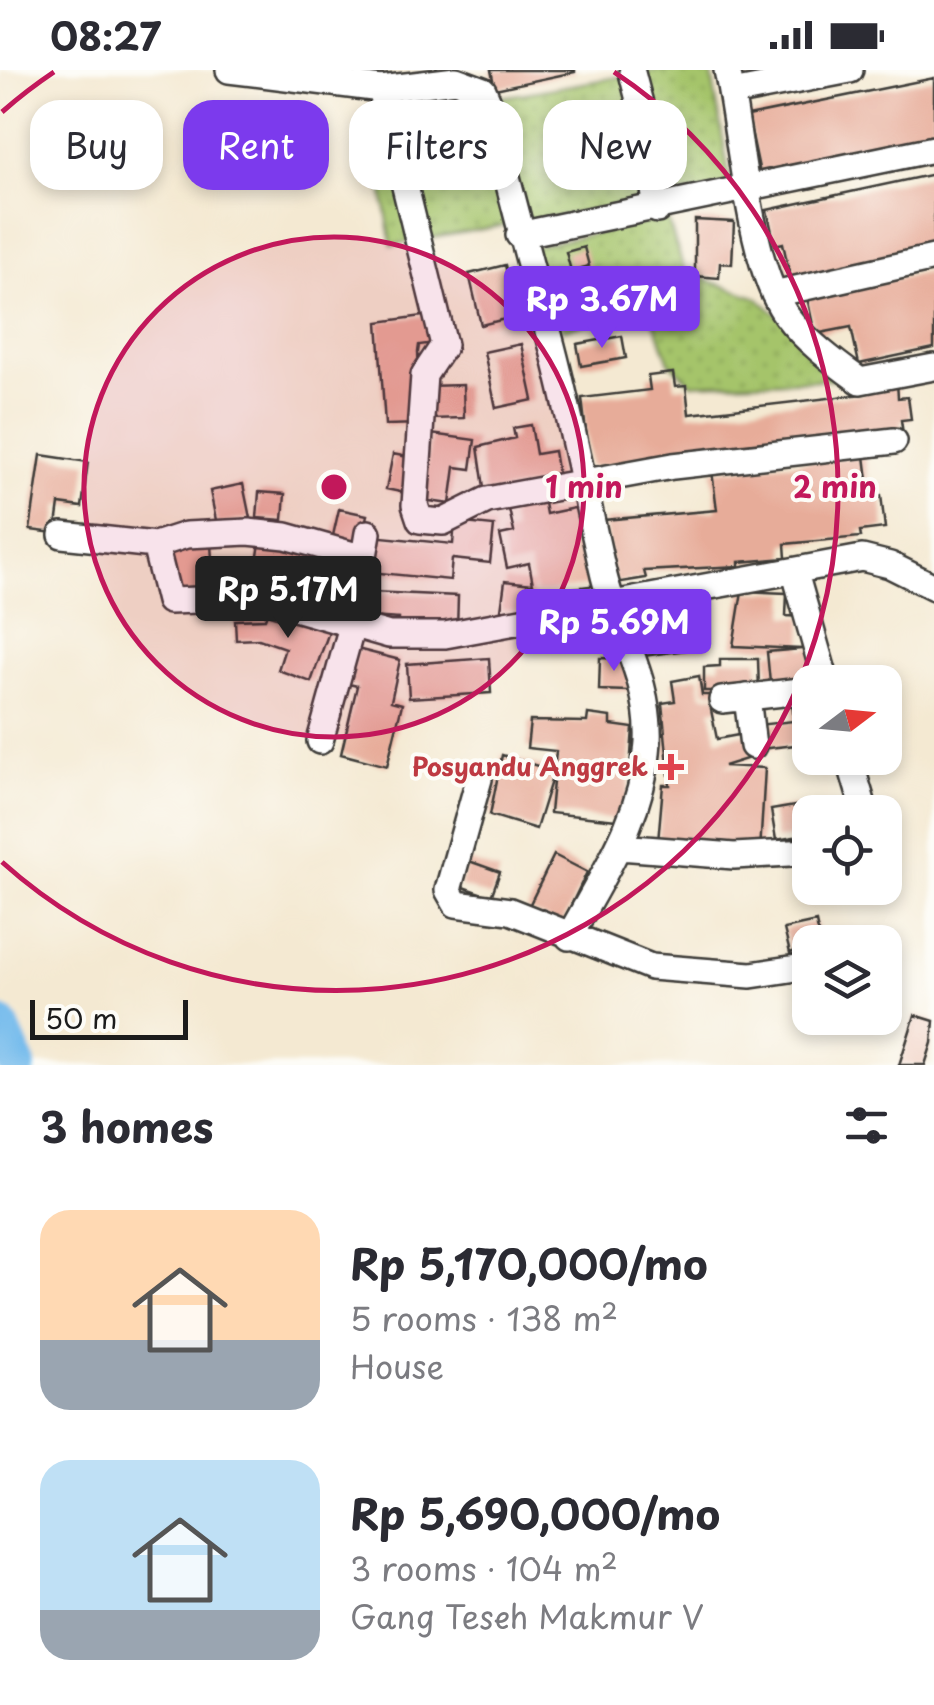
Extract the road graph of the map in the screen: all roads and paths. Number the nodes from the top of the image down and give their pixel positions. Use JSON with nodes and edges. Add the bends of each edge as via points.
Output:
{"nodes":[{"id":1,"x":229,"y":70,"type":"edge"},
{"id":2,"x":850,"y":70,"type":"edge"},
{"id":3,"x":632,"y":74,"type":"dead end"},
{"id":4,"x":730,"y":82,"type":"edge"},
{"id":5,"x":381,"y":89,"type":"junction"},
{"id":6,"x":934,"y":149,"type":"edge"},
{"id":7,"x":746,"y":190,"type":"junction"},
{"id":8,"x":657,"y":210,"type":"junction"},
{"id":9,"x":519,"y":235,"type":"junction"},
{"id":10,"x":934,"y":258,"type":"edge"},
{"id":11,"x":774,"y":294,"type":"junction"},
{"id":12,"x":934,"y":368,"type":"edge"},
{"id":13,"x":894,"y":441,"type":"dead end"},
{"id":14,"x":586,"y":483,"type":"junction"},
{"id":15,"x":62,"y":534,"type":"dead end"},
{"id":16,"x":155,"y":545,"type":"junction"},
{"id":17,"x":795,"y":574,"type":"junction"},
{"id":18,"x":934,"y":587,"type":"edge"},
{"id":19,"x":613,"y":606,"type":"junction"},
{"id":20,"x":352,"y":626,"type":"junction"},
{"id":21,"x":821,"y":665,"type":"edge"},
{"id":22,"x":792,"y":692,"type":"edge"},
{"id":23,"x":320,"y":741,"type":"dead end"},
{"id":24,"x":753,"y":746,"type":"dead end"},
{"id":25,"x":479,"y":780,"type":"dead end"},
{"id":26,"x":620,"y":847,"type":"junction"},
{"id":27,"x":792,"y":853,"type":"edge"},
{"id":28,"x":569,"y":937,"type":"junction"},
{"id":29,"x":792,"y":969,"type":"edge"}],
"edges":[{"from":1,"to":5,"type":"street"},
{"from":2,"to":4,"type":"street"},
{"from":3,"to":8,"type":"street"},
{"from":4,"to":7,"type":"street"},
{"from":5,"to":9,"type":"street","via":[[456,80],[483,90]]},
{"from":5,"to":14,"type":"street","via":[[444,345],[424,375],[416,513],[420,520],[443,522],[488,500]]},
{"from":6,"to":7,"type":"street"},
{"from":7,"to":8,"type":"street"},
{"from":7,"to":11,"type":"street"},
{"from":8,"to":9,"type":"street"},
{"from":9,"to":14,"type":"street"},
{"from":10,"to":11,"type":"street"},
{"from":11,"to":12,"type":"street","via":[[799,330],[865,382]]},
{"from":13,"to":14,"type":"street","via":[[673,466]]},
{"from":14,"to":19,"type":"street"},
{"from":15,"to":16,"type":"street"},
{"from":16,"to":20,"type":"street","via":[[168,601],[260,598]]},
{"from":16,"to":20,"type":"street","via":[[186,534],[248,532],[366,545]]},
{"from":17,"to":18,"type":"street","via":[[862,558]]},
{"from":17,"to":19,"type":"street"},
{"from":17,"to":21,"type":"street"},
{"from":19,"to":20,"type":"street","via":[[445,635],[388,635]]},
{"from":19,"to":26,"type":"street","via":[[640,668],[648,724],[638,797]]},
{"from":20,"to":23,"type":"street"},
{"from":22,"to":24,"type":"street","via":[[735,698]]},
{"from":25,"to":28,"type":"street","via":[[450,899],[510,911]]},
{"from":26,"to":27,"type":"street","via":[[734,856]]},
{"from":26,"to":28,"type":"street"},
{"from":28,"to":29,"type":"street","via":[[651,967],[751,975]]}]}
